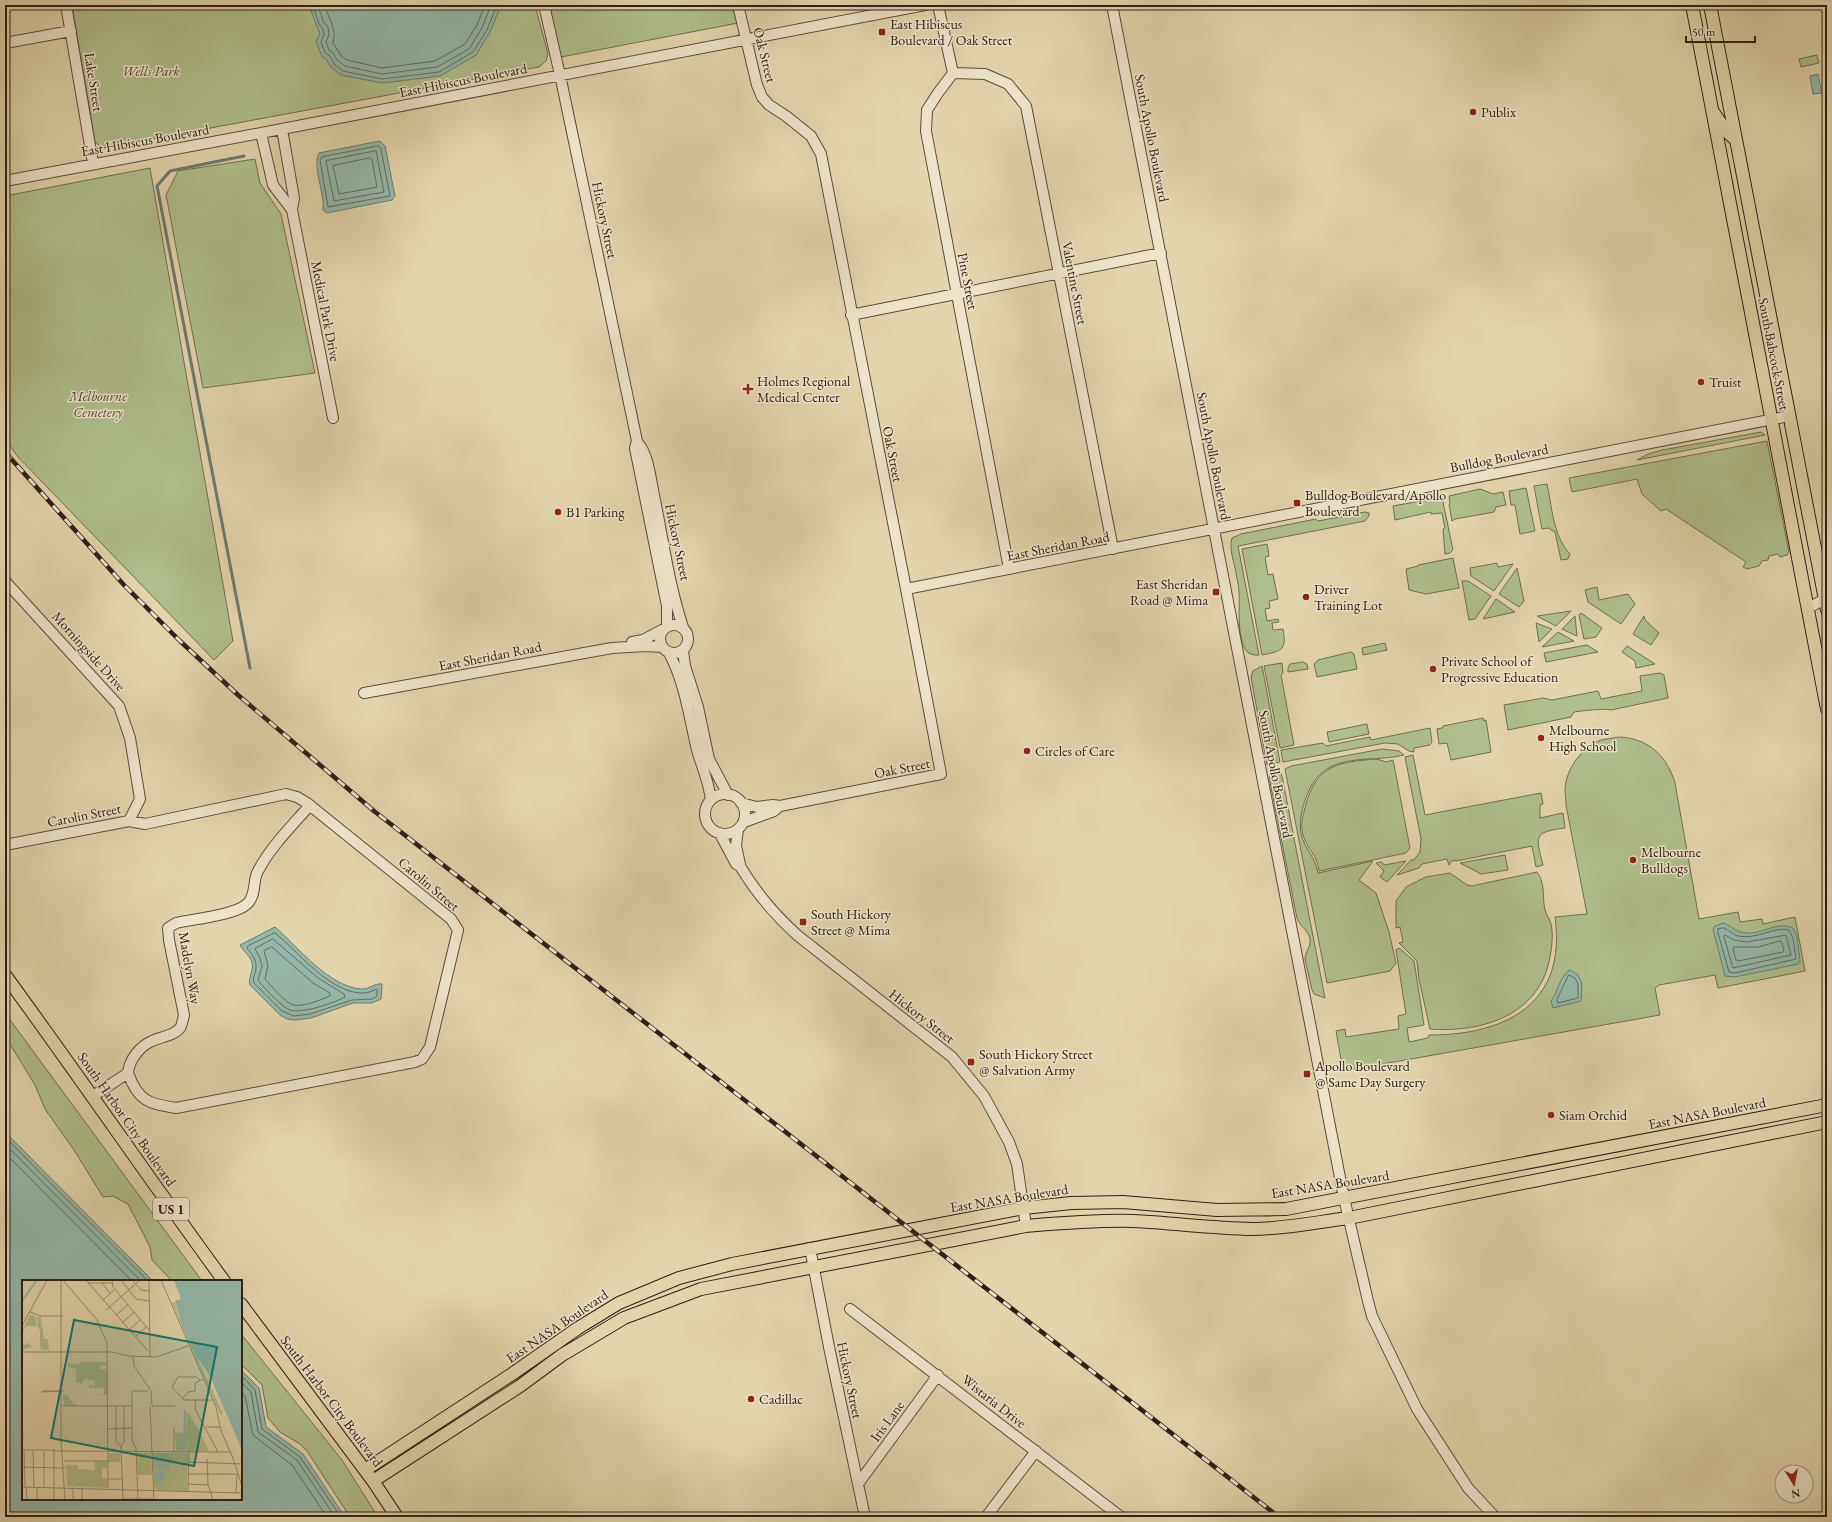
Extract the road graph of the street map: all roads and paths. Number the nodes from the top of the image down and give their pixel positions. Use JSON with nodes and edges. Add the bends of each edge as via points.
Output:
{"nodes":[{"id":1,"x":66,"y":5,"type":"edge"},
{"id":2,"x":544,"y":5,"type":"edge"},
{"id":3,"x":738,"y":5,"type":"edge"},
{"id":4,"x":925,"y":5,"type":"edge"},
{"id":5,"x":938,"y":5,"type":"edge"},
{"id":6,"x":1112,"y":5,"type":"edge"},
{"id":7,"x":1692,"y":5,"type":"edge"},
{"id":8,"x":1710,"y":5,"type":"edge"},
{"id":9,"x":71,"y":32,"type":"junction"},
{"id":10,"x":746,"y":39,"type":"junction"},
{"id":11,"x":5,"y":43,"type":"edge"},
{"id":12,"x":953,"y":74,"type":"junction"},
{"id":13,"x":560,"y":75,"type":"junction"},
{"id":14,"x":1710,"y":107,"type":"junction"},
{"id":15,"x":282,"y":129,"type":"junction"},
{"id":16,"x":1715,"y":131,"type":"junction"},
{"id":17,"x":261,"y":133,"type":"junction"},
{"id":18,"x":1735,"y":139,"type":"junction"},
{"id":19,"x":93,"y":163,"type":"junction"},
{"id":20,"x":1742,"y":173,"type":"junction"},
{"id":21,"x":5,"y":181,"type":"edge"},
{"id":22,"x":292,"y":210,"type":"junction"},
{"id":23,"x":1161,"y":253,"type":"junction"},
{"id":24,"x":1059,"y":274,"type":"junction"},
{"id":25,"x":956,"y":295,"type":"junction"},
{"id":26,"x":851,"y":315,"type":"junction"},
{"id":27,"x":1789,"y":416,"type":"junction"},
{"id":28,"x":333,"y":418,"type":"dead end"},
{"id":29,"x":1771,"y":419,"type":"junction"},
{"id":30,"x":1214,"y":530,"type":"junction"},
{"id":31,"x":657,"y":532,"type":"junction"},
{"id":32,"x":1113,"y":549,"type":"junction"},
{"id":33,"x":1009,"y":569,"type":"junction"},
{"id":34,"x":5,"y":580,"type":"edge"},
{"id":35,"x":906,"y":589,"type":"junction"},
{"id":36,"x":1826,"y":604,"type":"edge"},
{"id":37,"x":1808,"y":608,"type":"junction"},
{"id":38,"x":683,"y":627,"type":"junction"},
{"id":39,"x":665,"y":628,"type":"junction"},
{"id":40,"x":621,"y":647,"type":"junction"},
{"id":41,"x":666,"y":650,"type":"junction"},
{"id":42,"x":683,"y":651,"type":"junction"},
{"id":43,"x":364,"y":693,"type":"dead end"},
{"id":44,"x":1827,"y":709,"type":"edge"},
{"id":45,"x":728,"y":795,"type":"junction"},
{"id":46,"x":711,"y":800,"type":"junction"},
{"id":47,"x":741,"y":803,"type":"junction"},
{"id":48,"x":310,"y":805,"type":"junction"},
{"id":49,"x":780,"y":806,"type":"junction"},
{"id":50,"x":129,"y":821,"type":"junction"},
{"id":51,"x":741,"y":826,"type":"junction"},
{"id":52,"x":720,"y":834,"type":"junction"},
{"id":53,"x":5,"y":845,"type":"edge"},
{"id":54,"x":740,"y":866,"type":"junction"},
{"id":55,"x":5,"y":975,"type":"edge"},
{"id":56,"x":128,"y":1073,"type":"junction"},
{"id":57,"x":93,"y":1096,"type":"junction"},
{"id":58,"x":1827,"y":1105,"type":"edge"},
{"id":59,"x":1827,"y":1122,"type":"edge"},
{"id":60,"x":1344,"y":1198,"type":"junction"},
{"id":61,"x":1024,"y":1208,"type":"junction"},
{"id":62,"x":1217,"y":1210,"type":"junction"},
{"id":63,"x":1349,"y":1218,"type":"junction"},
{"id":64,"x":1026,"y":1226,"type":"junction"},
{"id":65,"x":1215,"y":1228,"type":"junction"},
{"id":66,"x":810,"y":1248,"type":"junction"},
{"id":67,"x":815,"y":1267,"type":"junction"},
{"id":68,"x":223,"y":1280,"type":"edge"},
{"id":69,"x":242,"y":1305,"type":"edge"},
{"id":70,"x":850,"y":1309,"type":"dead end"},
{"id":71,"x":938,"y":1375,"type":"junction"},
{"id":72,"x":1036,"y":1451,"type":"junction"},
{"id":73,"x":365,"y":1470,"type":"junction"},
{"id":74,"x":373,"y":1481,"type":"junction"},
{"id":75,"x":858,"y":1484,"type":"junction"},
{"id":76,"x":397,"y":1517,"type":"edge"},
{"id":77,"x":865,"y":1517,"type":"edge"},
{"id":78,"x":986,"y":1517,"type":"edge"},
{"id":79,"x":1121,"y":1517,"type":"edge"},
{"id":80,"x":1495,"y":1517,"type":"edge"}],
"edges":[{"from":1,"to":9,"type":"street","name":"Lake Street"},
{"from":2,"to":13,"type":"street","name":"Hickory Street"},
{"from":3,"to":10,"type":"street","name":"Oak Street"},
{"from":4,"to":10,"type":"street","name":"East Hibiscus Boulevard"},
{"from":5,"to":12,"type":"street"},
{"from":6,"to":23,"type":"street","name":"South Apollo Boulevard"},
{"from":7,"to":14,"type":"main road","name":"South Babcock Street"},
{"from":8,"to":18,"type":"main road","name":"South Babcock Street"},
{"from":9,"to":11,"type":"street"},
{"from":9,"to":19,"type":"street","name":"Lake Street"},
{"from":10,"to":13,"type":"street","name":"East Hibiscus Boulevard"},
{"from":10,"to":26,"type":"street","name":"Oak Street","via":[[762,97],[811,136],[821,154]]},
{"from":12,"to":24,"type":"street","name":"Valentine Street","via":[[985,74],[1008,84],[1026,106]]},
{"from":12,"to":25,"type":"street","name":"Pine Street","via":[[927,110],[926,131]]},
{"from":13,"to":15,"type":"street","name":"East Hibiscus Boulevard"},
{"from":13,"to":31,"type":"street","name":"Hickory Street","via":[[637,441],[635,448]]},
{"from":14,"to":16,"type":"main road","name":"South Babcock Street"},
{"from":14,"to":18,"type":"main road","via":[[1726,131]]},
{"from":15,"to":17,"type":"street","name":"East Hibiscus Boulevard"},
{"from":15,"to":22,"type":"street","name":"Medical Park Drive","via":[[294,198]]},
{"from":16,"to":20,"type":"main road","via":[[1733,150]]},
{"from":16,"to":29,"type":"main road","name":"South Babcock Street"},
{"from":17,"to":19,"type":"street","name":"East Hibiscus Boulevard"},
{"from":17,"to":22,"type":"street","name":"Medical Park Drive","via":[[273,185]]},
{"from":18,"to":20,"type":"main road","name":"South Babcock Street"},
{"from":19,"to":21,"type":"street","name":"East Hibiscus Boulevard"},
{"from":20,"to":27,"type":"main road","name":"South Babcock Street"},
{"from":22,"to":28,"type":"street","name":"Medical Park Drive"},
{"from":23,"to":24,"type":"street"},
{"from":23,"to":30,"type":"street","name":"South Apollo Boulevard"},
{"from":24,"to":25,"type":"street"},
{"from":24,"to":32,"type":"street","name":"Valentine Street"},
{"from":25,"to":26,"type":"street"},
{"from":25,"to":33,"type":"street","name":"Pine Street"},
{"from":26,"to":35,"type":"street","name":"Oak Street"},
{"from":27,"to":29,"type":"street","name":"Bulldog Boulevard"},
{"from":27,"to":36,"type":"main road","name":"South Babcock Street"},
{"from":29,"to":30,"type":"street","name":"Bulldog Boulevard"},
{"from":29,"to":37,"type":"main road","name":"South Babcock Street"},
{"from":30,"to":32,"type":"street","name":"East Sheridan Road"},
{"from":30,"to":60,"type":"street","name":"South Apollo Boulevard"},
{"from":31,"to":38,"type":"street","name":"Hickory Street"},
{"from":31,"to":39,"type":"street","name":"Hickory Street","via":[[667,606]]},
{"from":32,"to":33,"type":"street","name":"East Sheridan Road"},
{"from":33,"to":35,"type":"street","name":"East Sheridan Road"},
{"from":34,"to":50,"type":"street","name":"Morningside Drive","via":[[119,706],[130,738],[140,799]]},
{"from":35,"to":49,"type":"street","name":"Oak Street","via":[[940,774]]},
{"from":36,"to":37,"type":"street"},
{"from":37,"to":44,"type":"main road","name":"South Babcock Street"},
{"from":38,"to":39,"type":"street","via":[[676,625]]},
{"from":38,"to":42,"type":"street","via":[[688,639]]},
{"from":39,"to":40,"type":"street","name":"East Sheridan Road","via":[[643,640]]},
{"from":39,"to":41,"type":"street","via":[[660,639]]},
{"from":40,"to":41,"type":"street","name":"East Sheridan Road","via":[[645,646]]},
{"from":40,"to":43,"type":"street","name":"East Sheridan Road"},
{"from":41,"to":42,"type":"street","via":[[676,653]]},
{"from":41,"to":46,"type":"street","via":[[677,668],[685,691]]},
{"from":42,"to":45,"type":"street","via":[[709,759]]},
{"from":45,"to":46,"type":"street"},
{"from":45,"to":47,"type":"street"},
{"from":46,"to":52,"type":"street","via":[[706,808],[705,819],[711,828]]},
{"from":47,"to":49,"type":"street","name":"Oak Street","via":[[757,807]]},
{"from":47,"to":51,"type":"street","via":[[744,811]]},
{"from":48,"to":50,"type":"street","name":"Carolin Street","via":[[298,797],[286,794],[145,824]]},
{"from":48,"to":56,"type":"street","name":"Madelyn Way","via":[[270,852],[256,874],[254,889],[248,903],[238,910],[176,923],[168,928],[184,1016],[181,1027],[173,1033],[150,1041],[136,1054],[128,1067]]},
{"from":48,"to":56,"type":"street","name":"Carolin Street","via":[[451,919],[458,930],[430,1047],[422,1059],[176,1108],[154,1105],[139,1095]]},
{"from":49,"to":51,"type":"street","name":"Oak Street"},
{"from":50,"to":53,"type":"street","name":"Carolin Street"},
{"from":51,"to":52,"type":"street","via":[[728,834]]},
{"from":51,"to":54,"type":"street","name":"Hickory Street","via":[[736,846]]},
{"from":52,"to":54,"type":"street","name":"Hickory Street","via":[[736,864]]},
{"from":54,"to":61,"type":"street","name":"Hickory Street","via":[[755,892],[775,916],[952,1057],[984,1096],[1009,1142],[1017,1164]]},
{"from":55,"to":57,"type":"main road","name":"South Harbor City Boulevard","number":"US 1"},
{"from":56,"to":57,"type":"street"},
{"from":57,"to":68,"type":"main road","name":"South Harbor City Boulevard","number":"US 1"},
{"from":58,"to":60,"type":"main road","name":"East NASA Boulevard"},
{"from":59,"to":63,"type":"main road","name":"East NASA Boulevard"},
{"from":60,"to":62,"type":"main road","name":"East NASA Boulevard","via":[[1286,1209]]},
{"from":60,"to":63,"type":"street","name":"South Apollo Boulevard"},
{"from":61,"to":62,"type":"main road","name":"East NASA Boulevard","via":[[1071,1203],[1123,1202]]},
{"from":61,"to":64,"type":"street","name":"Hickory Street"},
{"from":61,"to":66,"type":"main road","name":"East NASA Boulevard"},
{"from":62,"to":65,"type":"main road"},
{"from":63,"to":65,"type":"main road","name":"East NASA Boulevard","via":[[1253,1229]]},
{"from":63,"to":80,"type":"street","name":"South Apollo Boulevard","via":[[1372,1316],[1417,1409],[1468,1488]]},
{"from":64,"to":65,"type":"main road","name":"East NASA Boulevard","via":[[1084,1221],[1134,1221]]},
{"from":64,"to":67,"type":"main road","name":"East NASA Boulevard"},
{"from":66,"to":67,"type":"street","name":"Hickory Street"},
{"from":66,"to":73,"type":"main road","name":"East NASA Boulevard","via":[[679,1278],[619,1303]]},
{"from":67,"to":74,"type":"main road","name":"East NASA Boulevard","via":[[701,1289],[624,1318],[562,1355],[520,1386]]},
{"from":67,"to":75,"type":"street","name":"Hickory Street","via":[[828,1347]]},
{"from":69,"to":73,"type":"main road","name":"South Harbor City Boulevard"},
{"from":70,"to":71,"type":"street","name":"Wistaria Drive"},
{"from":71,"to":72,"type":"street","name":"Wistaria Drive"},
{"from":71,"to":75,"type":"street","name":"Iris Lane"},
{"from":72,"to":78,"type":"street"},
{"from":72,"to":79,"type":"street","name":"Wistaria Drive"},
{"from":73,"to":74,"type":"main road","name":"South Harbor City Boulevard"},
{"from":74,"to":76,"type":"main road","name":"South Harbor City Boulevard"},
{"from":75,"to":77,"type":"street","name":"Hickory Street"}]}
